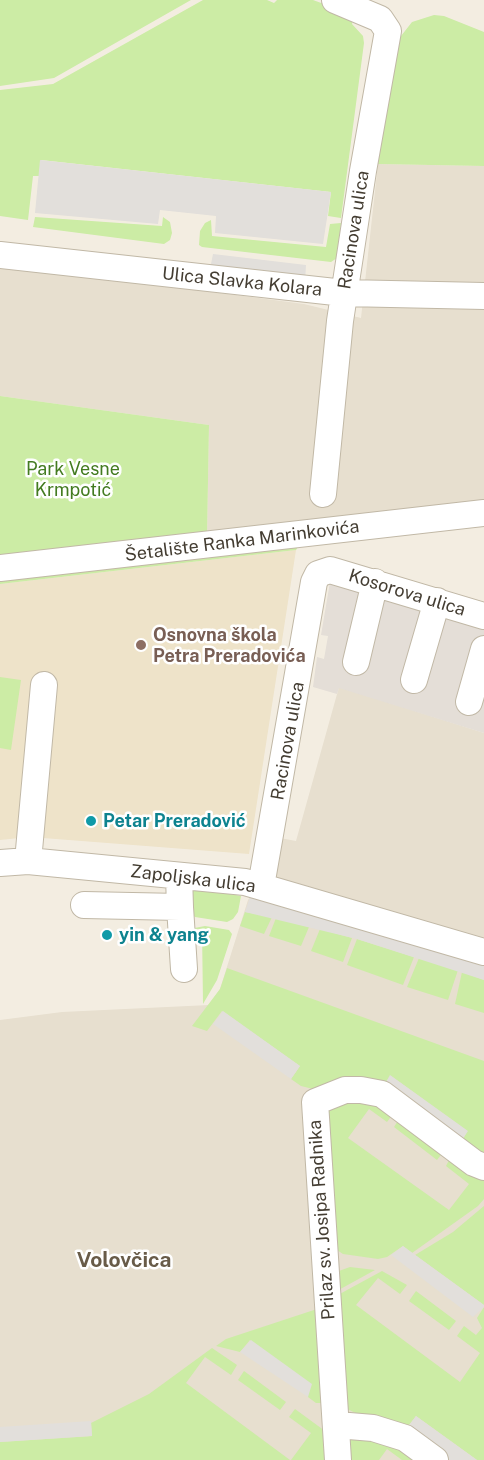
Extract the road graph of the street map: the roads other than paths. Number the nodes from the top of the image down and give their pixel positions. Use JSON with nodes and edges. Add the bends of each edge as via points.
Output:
{"nodes":[{"id":1,"x":335,"y":0,"type":"edge"},
{"id":2,"x":0,"y":255,"type":"edge"},
{"id":3,"x":344,"y":293,"type":"junction"},
{"id":4,"x":484,"y":296,"type":"edge"},
{"id":5,"x":322,"y":494,"type":"dead end"},
{"id":6,"x":484,"y":513,"type":"edge"},
{"id":7,"x":0,"y":568,"type":"edge"},
{"id":8,"x":330,"y":570,"type":"joint"},
{"id":9,"x":375,"y":582,"type":"junction"},
{"id":10,"x":437,"y":601,"type":"junction"},
{"id":11,"x":484,"y":616,"type":"edge"},
{"id":12,"x":484,"y":649,"type":"edge"},
{"id":13,"x":356,"y":662,"type":"dead end"},
{"id":14,"x":414,"y":680,"type":"dead end"},
{"id":15,"x":44,"y":685,"type":"dead end"},
{"id":16,"x":470,"y":702,"type":"dead end"},
{"id":17,"x":28,"y":861,"type":"junction"},
{"id":18,"x":0,"y":863,"type":"edge"},
{"id":19,"x":179,"y":876,"type":"junction"},
{"id":20,"x":261,"y":886,"type":"junction"},
{"id":21,"x":84,"y":905,"type":"dead end"},
{"id":22,"x":180,"y":907,"type":"junction"},
{"id":23,"x":484,"y":952,"type":"edge"},
{"id":24,"x":184,"y":969,"type":"dead end"},
{"id":25,"x":484,"y":1167,"type":"edge"},
{"id":26,"x":337,"y":1425,"type":"junction"},
{"id":27,"x":338,"y":1460,"type":"edge"},
{"id":28,"x":435,"y":1460,"type":"edge"}],
"edges":[{"from":1,"to":3,"type":"street","name":"Racinova ulica","via":[[380,19],[388,31]]},
{"from":2,"to":3,"type":"street","name":"Ulica Slavka Kolara"},
{"from":3,"to":4,"type":"street","name":"Ulica Slavka Kolara"},
{"from":3,"to":5,"type":"street","name":"Racinova ulica"},
{"from":6,"to":7,"type":"street","name":"Šetalište Ranka Marinkovića"},
{"from":8,"to":9,"type":"street","name":"Kosorova ulica"},
{"from":8,"to":20,"type":"street","name":"Racinova ulica","via":[[318,574],[314,582]]},
{"from":9,"to":10,"type":"street","name":"Kosorova ulica"},
{"from":9,"to":13,"type":"street"},
{"from":10,"to":11,"type":"street","name":"Kosorova ulica"},
{"from":10,"to":14,"type":"street"},
{"from":12,"to":16,"type":"street"},
{"from":15,"to":17,"type":"street"},
{"from":17,"to":18,"type":"street","name":"Zapoljska ulica"},
{"from":17,"to":19,"type":"street","name":"Zapoljska ulica"},
{"from":19,"to":20,"type":"street","name":"Zapoljska ulica"},
{"from":19,"to":22,"type":"street"},
{"from":20,"to":23,"type":"street","name":"Zapoljska ulica"},
{"from":21,"to":22,"type":"street"},
{"from":22,"to":24,"type":"street"},
{"from":25,"to":26,"type":"street","name":"Prilaz sv. Josipa Radnika","via":[[382,1094],[345,1090],[315,1102]]},
{"from":26,"to":27,"type":"street","name":"Prilaz sv. Josipa Radnika"},
{"from":26,"to":28,"type":"street","via":[[373,1428],[405,1438]]}]}
